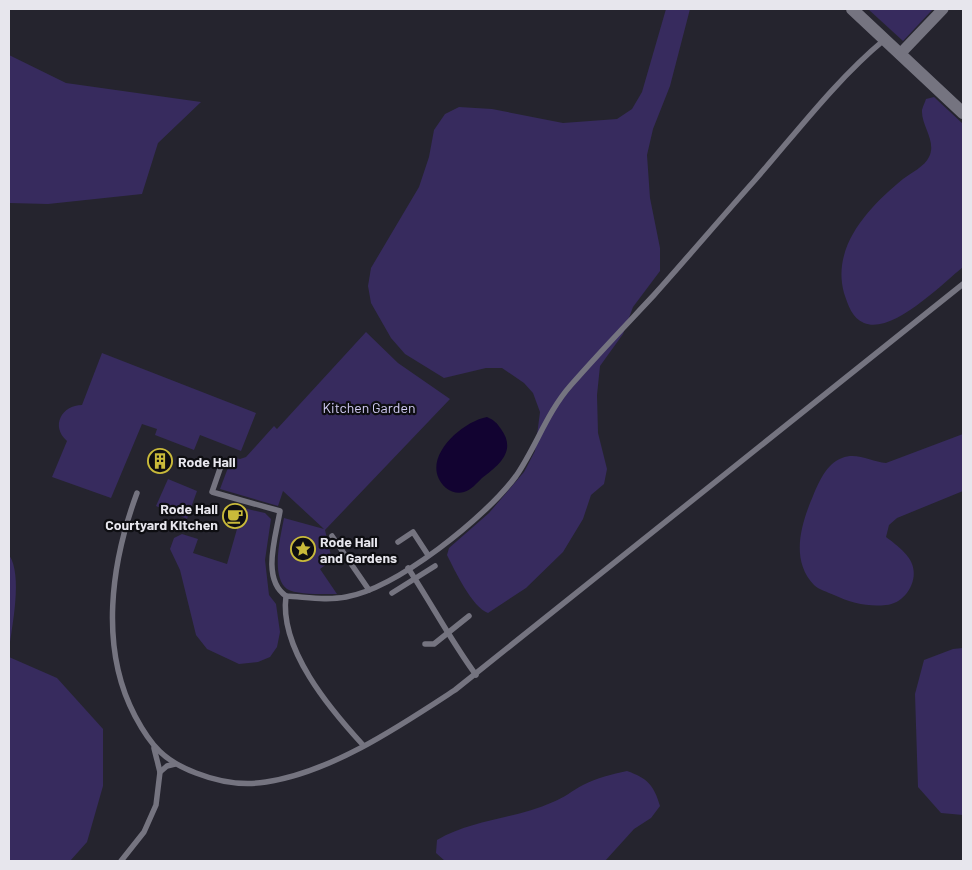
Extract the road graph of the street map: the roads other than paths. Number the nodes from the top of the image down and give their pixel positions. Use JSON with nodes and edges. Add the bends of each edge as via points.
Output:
{"nodes":[{"id":1,"x":852,"y":9,"type":"edge"},
{"id":2,"x":942,"y":9,"type":"edge"},
{"id":3,"x":884,"y":40,"type":"junction"},
{"id":4,"x":900,"y":54,"type":"junction"},
{"id":5,"x":963,"y":113,"type":"edge"},
{"id":6,"x":963,"y":284,"type":"edge"},
{"id":7,"x":222,"y":463,"type":"dead end"},
{"id":8,"x":137,"y":493,"type":"dead end"},
{"id":9,"x":332,"y":536,"type":"dead end"},
{"id":10,"x":398,"y":542,"type":"dead end"},
{"id":11,"x":428,"y":555,"type":"junction"},
{"id":12,"x":435,"y":566,"type":"dead end"},
{"id":13,"x":408,"y":568,"type":"junction"},
{"id":14,"x":415,"y":579,"type":"junction"},
{"id":15,"x":368,"y":590,"type":"junction"},
{"id":16,"x":392,"y":593,"type":"dead end"},
{"id":17,"x":286,"y":596,"type":"junction"},
{"id":18,"x":469,"y":616,"type":"dead end"},
{"id":19,"x":449,"y":632,"type":"junction"},
{"id":20,"x":425,"y":644,"type":"dead end"},
{"id":21,"x":476,"y":675,"type":"junction"},
{"id":22,"x":363,"y":745,"type":"junction"},
{"id":23,"x":154,"y":748,"type":"junction"},
{"id":24,"x":175,"y":764,"type":"junction"},
{"id":25,"x":160,"y":772,"type":"junction"},
{"id":26,"x":121,"y":861,"type":"edge"}],
"edges":[{"from":1,"to":3,"type":"street"},
{"from":2,"to":4,"type":"street"},
{"from":3,"to":4,"type":"street"},
{"from":3,"to":11,"type":"lane","via":[[813,114],[569,388],[546,421],[516,476],[502,493]]},
{"from":4,"to":5,"type":"street"},
{"from":6,"to":21,"type":"lane"},
{"from":7,"to":17,"type":"lane","via":[[212,492],[280,511],[272,563],[276,585]]},
{"from":8,"to":23,"type":"lane","via":[[118,558],[112,618],[114,651],[120,685]]},
{"from":9,"to":15,"type":"lane"},
{"from":10,"to":11,"type":"lane","via":[[413,532]]},
{"from":11,"to":13,"type":"lane"},
{"from":12,"to":14,"type":"lane"},
{"from":13,"to":14,"type":"lane"},
{"from":13,"to":15,"type":"lane"},
{"from":14,"to":16,"type":"lane"},
{"from":14,"to":19,"type":"lane"},
{"from":15,"to":17,"type":"lane","via":[[336,599]]},
{"from":17,"to":22,"type":"lane","via":[[289,631],[312,684]]},
{"from":18,"to":19,"type":"lane"},
{"from":19,"to":20,"type":"lane","via":[[434,644]]},
{"from":19,"to":21,"type":"lane"},
{"from":21,"to":22,"type":"lane","via":[[392,732]]},
{"from":22,"to":24,"type":"lane","via":[[321,766],[265,783],[225,782]]},
{"from":23,"to":24,"type":"lane"},
{"from":23,"to":25,"type":"lane"},
{"from":24,"to":25,"type":"lane"},
{"from":25,"to":26,"type":"lane","via":[[156,805],[144,832]]}]}
